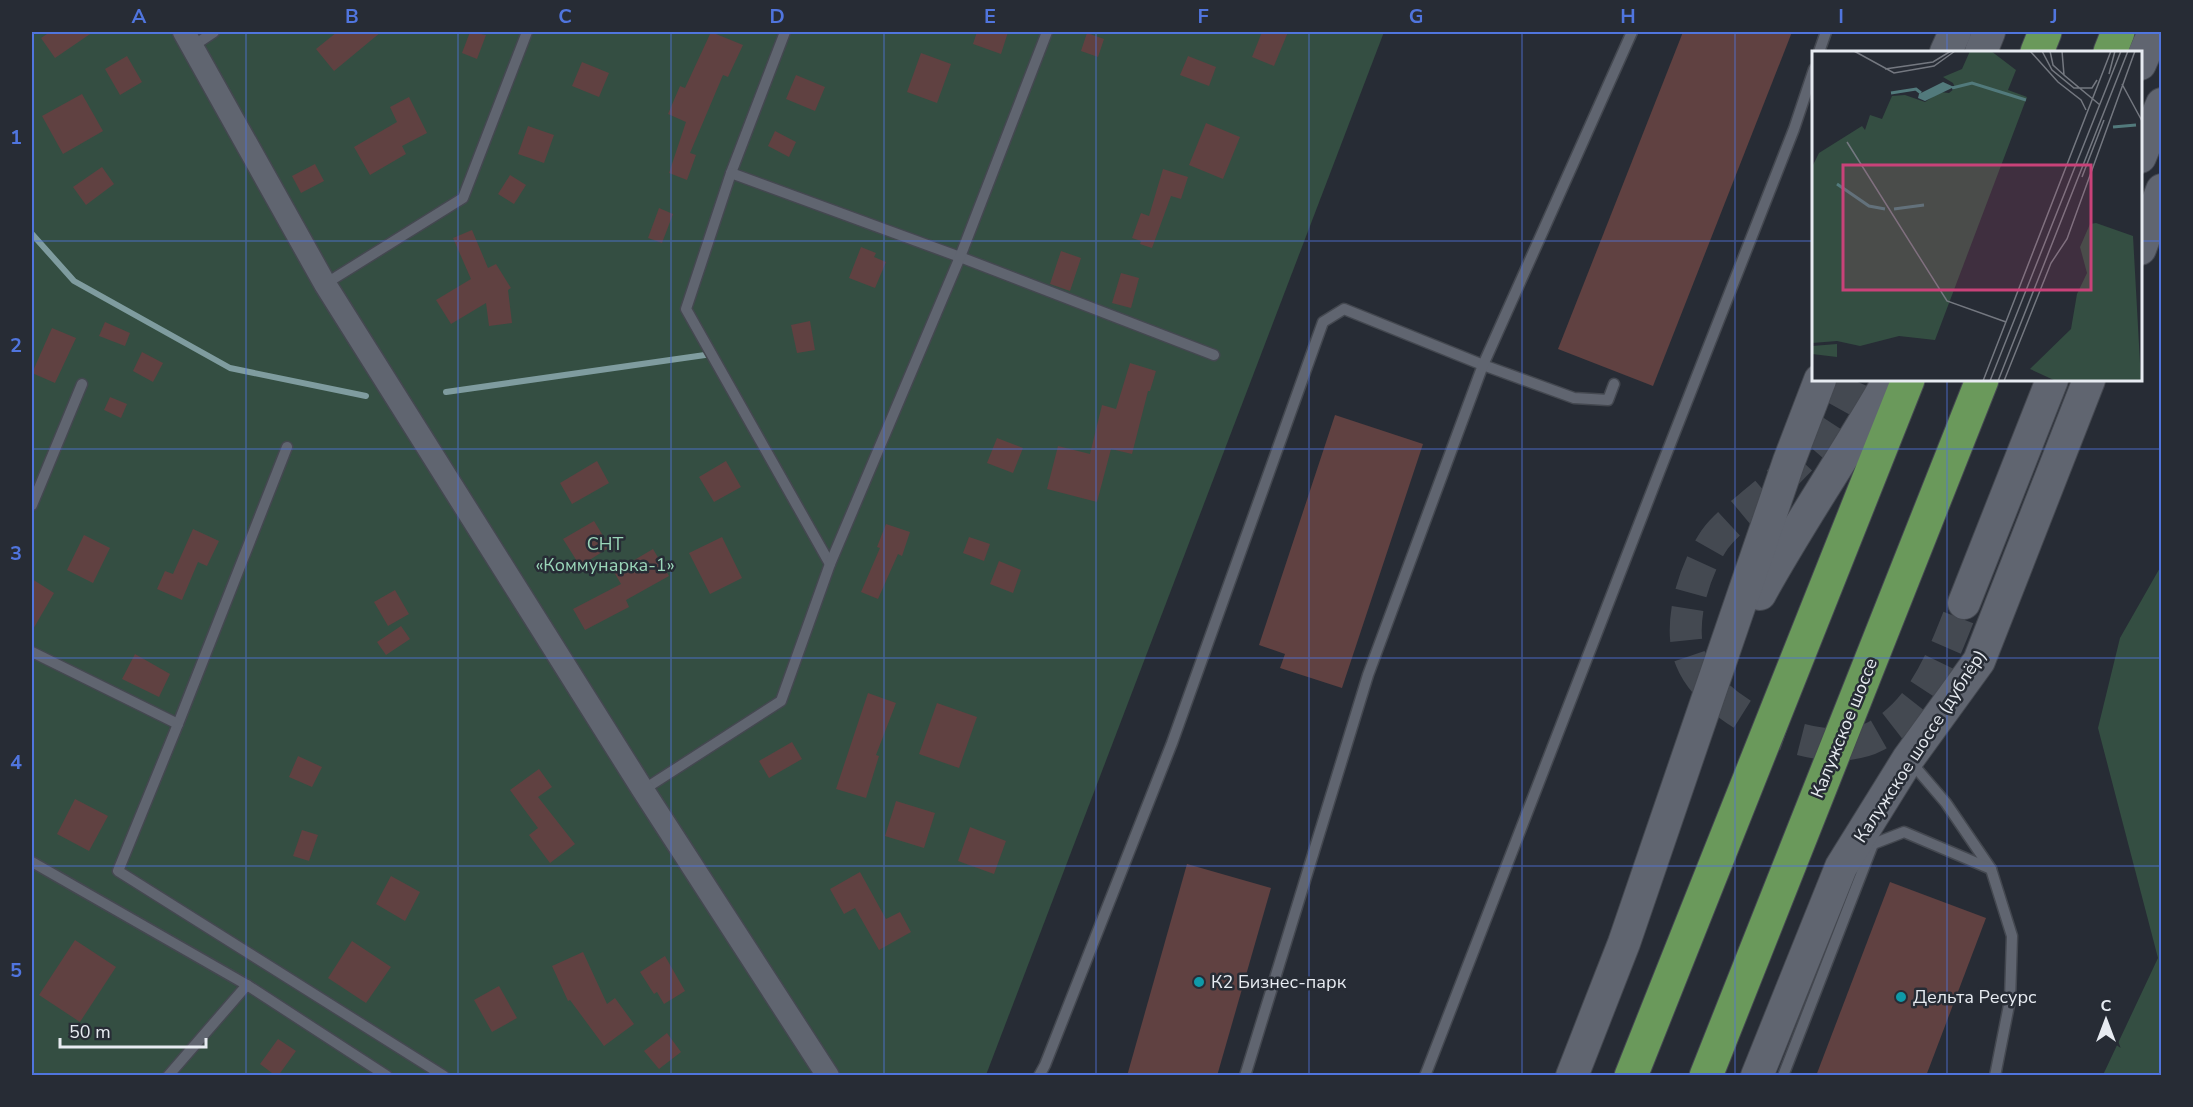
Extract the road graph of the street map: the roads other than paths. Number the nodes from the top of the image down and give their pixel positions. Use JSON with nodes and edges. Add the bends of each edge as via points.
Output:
{"nodes":[{"id":1,"x":214,"y":32,"type":"edge"},
{"id":2,"x":527,"y":32,"type":"edge"},
{"id":3,"x":784,"y":32,"type":"edge"},
{"id":4,"x":1047,"y":32,"type":"edge"},
{"id":5,"x":1632,"y":32,"type":"edge"},
{"id":6,"x":1826,"y":32,"type":"edge"},
{"id":7,"x":1955,"y":32,"type":"edge"},
{"id":8,"x":1989,"y":32,"type":"edge"},
{"id":9,"x":2045,"y":32,"type":"edge"},
{"id":10,"x":2118,"y":32,"type":"edge"},
{"id":11,"x":2154,"y":32,"type":"edge"},
{"id":12,"x":189,"y":39,"type":"edge"},
{"id":13,"x":1819,"y":51,"type":"edge"},
{"id":14,"x":1946,"y":51,"type":"edge"},
{"id":15,"x":1981,"y":51,"type":"edge"},
{"id":16,"x":2037,"y":51,"type":"edge"},
{"id":17,"x":2110,"y":51,"type":"edge"},
{"id":18,"x":2142,"y":59,"type":"edge"},
{"id":19,"x":1812,"y":75,"type":"edge"},
{"id":20,"x":2162,"y":104,"type":"edge"},
{"id":21,"x":2142,"y":152,"type":"edge"},
{"id":22,"x":731,"y":173,"type":"junction"},
{"id":23,"x":2162,"y":190,"type":"edge"},
{"id":24,"x":2146,"y":248,"type":"edge"},
{"id":25,"x":960,"y":257,"type":"junction"},
{"id":26,"x":325,"y":284,"type":"junction"},
{"id":27,"x":1214,"y":355,"type":"dead end"},
{"id":28,"x":1483,"y":365,"type":"junction"},
{"id":29,"x":1820,"y":381,"type":"edge"},
{"id":30,"x":1888,"y":381,"type":"edge"},
{"id":31,"x":1908,"y":381,"type":"edge"},
{"id":32,"x":1983,"y":381,"type":"edge"},
{"id":33,"x":2052,"y":381,"type":"edge"},
{"id":34,"x":2089,"y":381,"type":"edge"},
{"id":35,"x":82,"y":384,"type":"dead end"},
{"id":36,"x":1614,"y":384,"type":"dead end"},
{"id":37,"x":287,"y":447,"type":"dead end"},
{"id":38,"x":32,"y":505,"type":"edge"},
{"id":39,"x":830,"y":564,"type":"junction"},
{"id":40,"x":1964,"y":603,"type":"tunnel mouth"},
{"id":41,"x":32,"y":652,"type":"edge"},
{"id":42,"x":1721,"y":663,"type":"junction"},
{"id":43,"x":178,"y":724,"type":"junction"},
{"id":44,"x":1908,"y":759,"type":"junction"},
{"id":45,"x":643,"y":790,"type":"junction"},
{"id":46,"x":32,"y":862,"type":"edge"},
{"id":47,"x":1991,"y":869,"type":"junction"},
{"id":48,"x":247,"y":985,"type":"junction"},
{"id":49,"x":1732,"y":1009,"type":"junction"},
{"id":50,"x":385,"y":1075,"type":"edge"},
{"id":51,"x":168,"y":1076,"type":"edge"},
{"id":52,"x":444,"y":1076,"type":"edge"},
{"id":53,"x":828,"y":1076,"type":"edge"},
{"id":54,"x":1039,"y":1076,"type":"edge"},
{"id":55,"x":1245,"y":1076,"type":"edge"},
{"id":56,"x":1425,"y":1076,"type":"edge"},
{"id":57,"x":1572,"y":1076,"type":"edge"},
{"id":58,"x":1631,"y":1076,"type":"edge"},
{"id":59,"x":1706,"y":1076,"type":"edge"},
{"id":60,"x":1713,"y":1076,"type":"edge"},
{"id":61,"x":1757,"y":1076,"type":"edge"},
{"id":62,"x":1783,"y":1076,"type":"edge"},
{"id":63,"x":1995,"y":1076,"type":"edge"}],
"edges":[{"from":1,"to":12,"type":"lane"},
{"from":2,"to":26,"type":"lane","via":[[463,198]]},
{"from":3,"to":22,"type":"lane"},
{"from":4,"to":25,"type":"lane"},
{"from":5,"to":28,"type":"lane"},
{"from":6,"to":13,"type":"lane"},
{"from":7,"to":14,"type":"main road"},
{"from":8,"to":15,"type":"main road"},
{"from":9,"to":16,"type":"highway"},
{"from":10,"to":17,"type":"highway"},
{"from":11,"to":18,"type":"main road"},
{"from":12,"to":26,"type":"street"},
{"from":19,"to":56,"type":"lane"},
{"from":20,"to":21,"type":"main road"},
{"from":22,"to":25,"type":"lane"},
{"from":22,"to":39,"type":"lane","via":[[686,309]]},
{"from":23,"to":24,"type":"main road"},
{"from":25,"to":27,"type":"lane"},
{"from":25,"to":39,"type":"lane"},
{"from":26,"to":45,"type":"street"},
{"from":28,"to":36,"type":"lane","via":[[1574,398],[1608,400]]},
{"from":28,"to":54,"type":"lane","via":[[1344,309],[1323,322],[1172,743]]},
{"from":28,"to":55,"type":"lane","via":[[1368,675]]},
{"from":29,"to":42,"type":"main road"},
{"from":30,"to":42,"type":"main road","via":[[1787,545]]},
{"from":31,"to":58,"type":"highway"},
{"from":32,"to":49,"type":"highway","name":"Калужское шоссе"},
{"from":33,"to":40,"type":"main road"},
{"from":34,"to":44,"type":"main road","name":"Калужское шоссе (дублёр)","via":[[1979,661]]},
{"from":35,"to":38,"type":"lane"},
{"from":37,"to":43,"type":"lane"},
{"from":39,"to":45,"type":"lane","via":[[781,701]]},
{"from":41,"to":43,"type":"lane"},
{"from":42,"to":57,"type":"main road","via":[[1624,943]]},
{"from":43,"to":52,"type":"lane","via":[[118,871]]},
{"from":44,"to":47,"type":"lane","via":[[1946,803]]},
{"from":44,"to":61,"type":"main road","name":"Калужское шоссе (дублёр)","via":[[1841,867]]},
{"from":45,"to":53,"type":"street"},
{"from":46,"to":48,"type":"lane"},
{"from":47,"to":62,"type":"lane","via":[[1904,832],[1873,844]]},
{"from":47,"to":63,"type":"lane","via":[[2012,936],[2010,1000]]},
{"from":48,"to":50,"type":"lane"},
{"from":48,"to":51,"type":"lane"},
{"from":49,"to":59,"type":"highway","name":"Калужское шоссе"},
{"from":49,"to":60,"type":"main road"}]}
